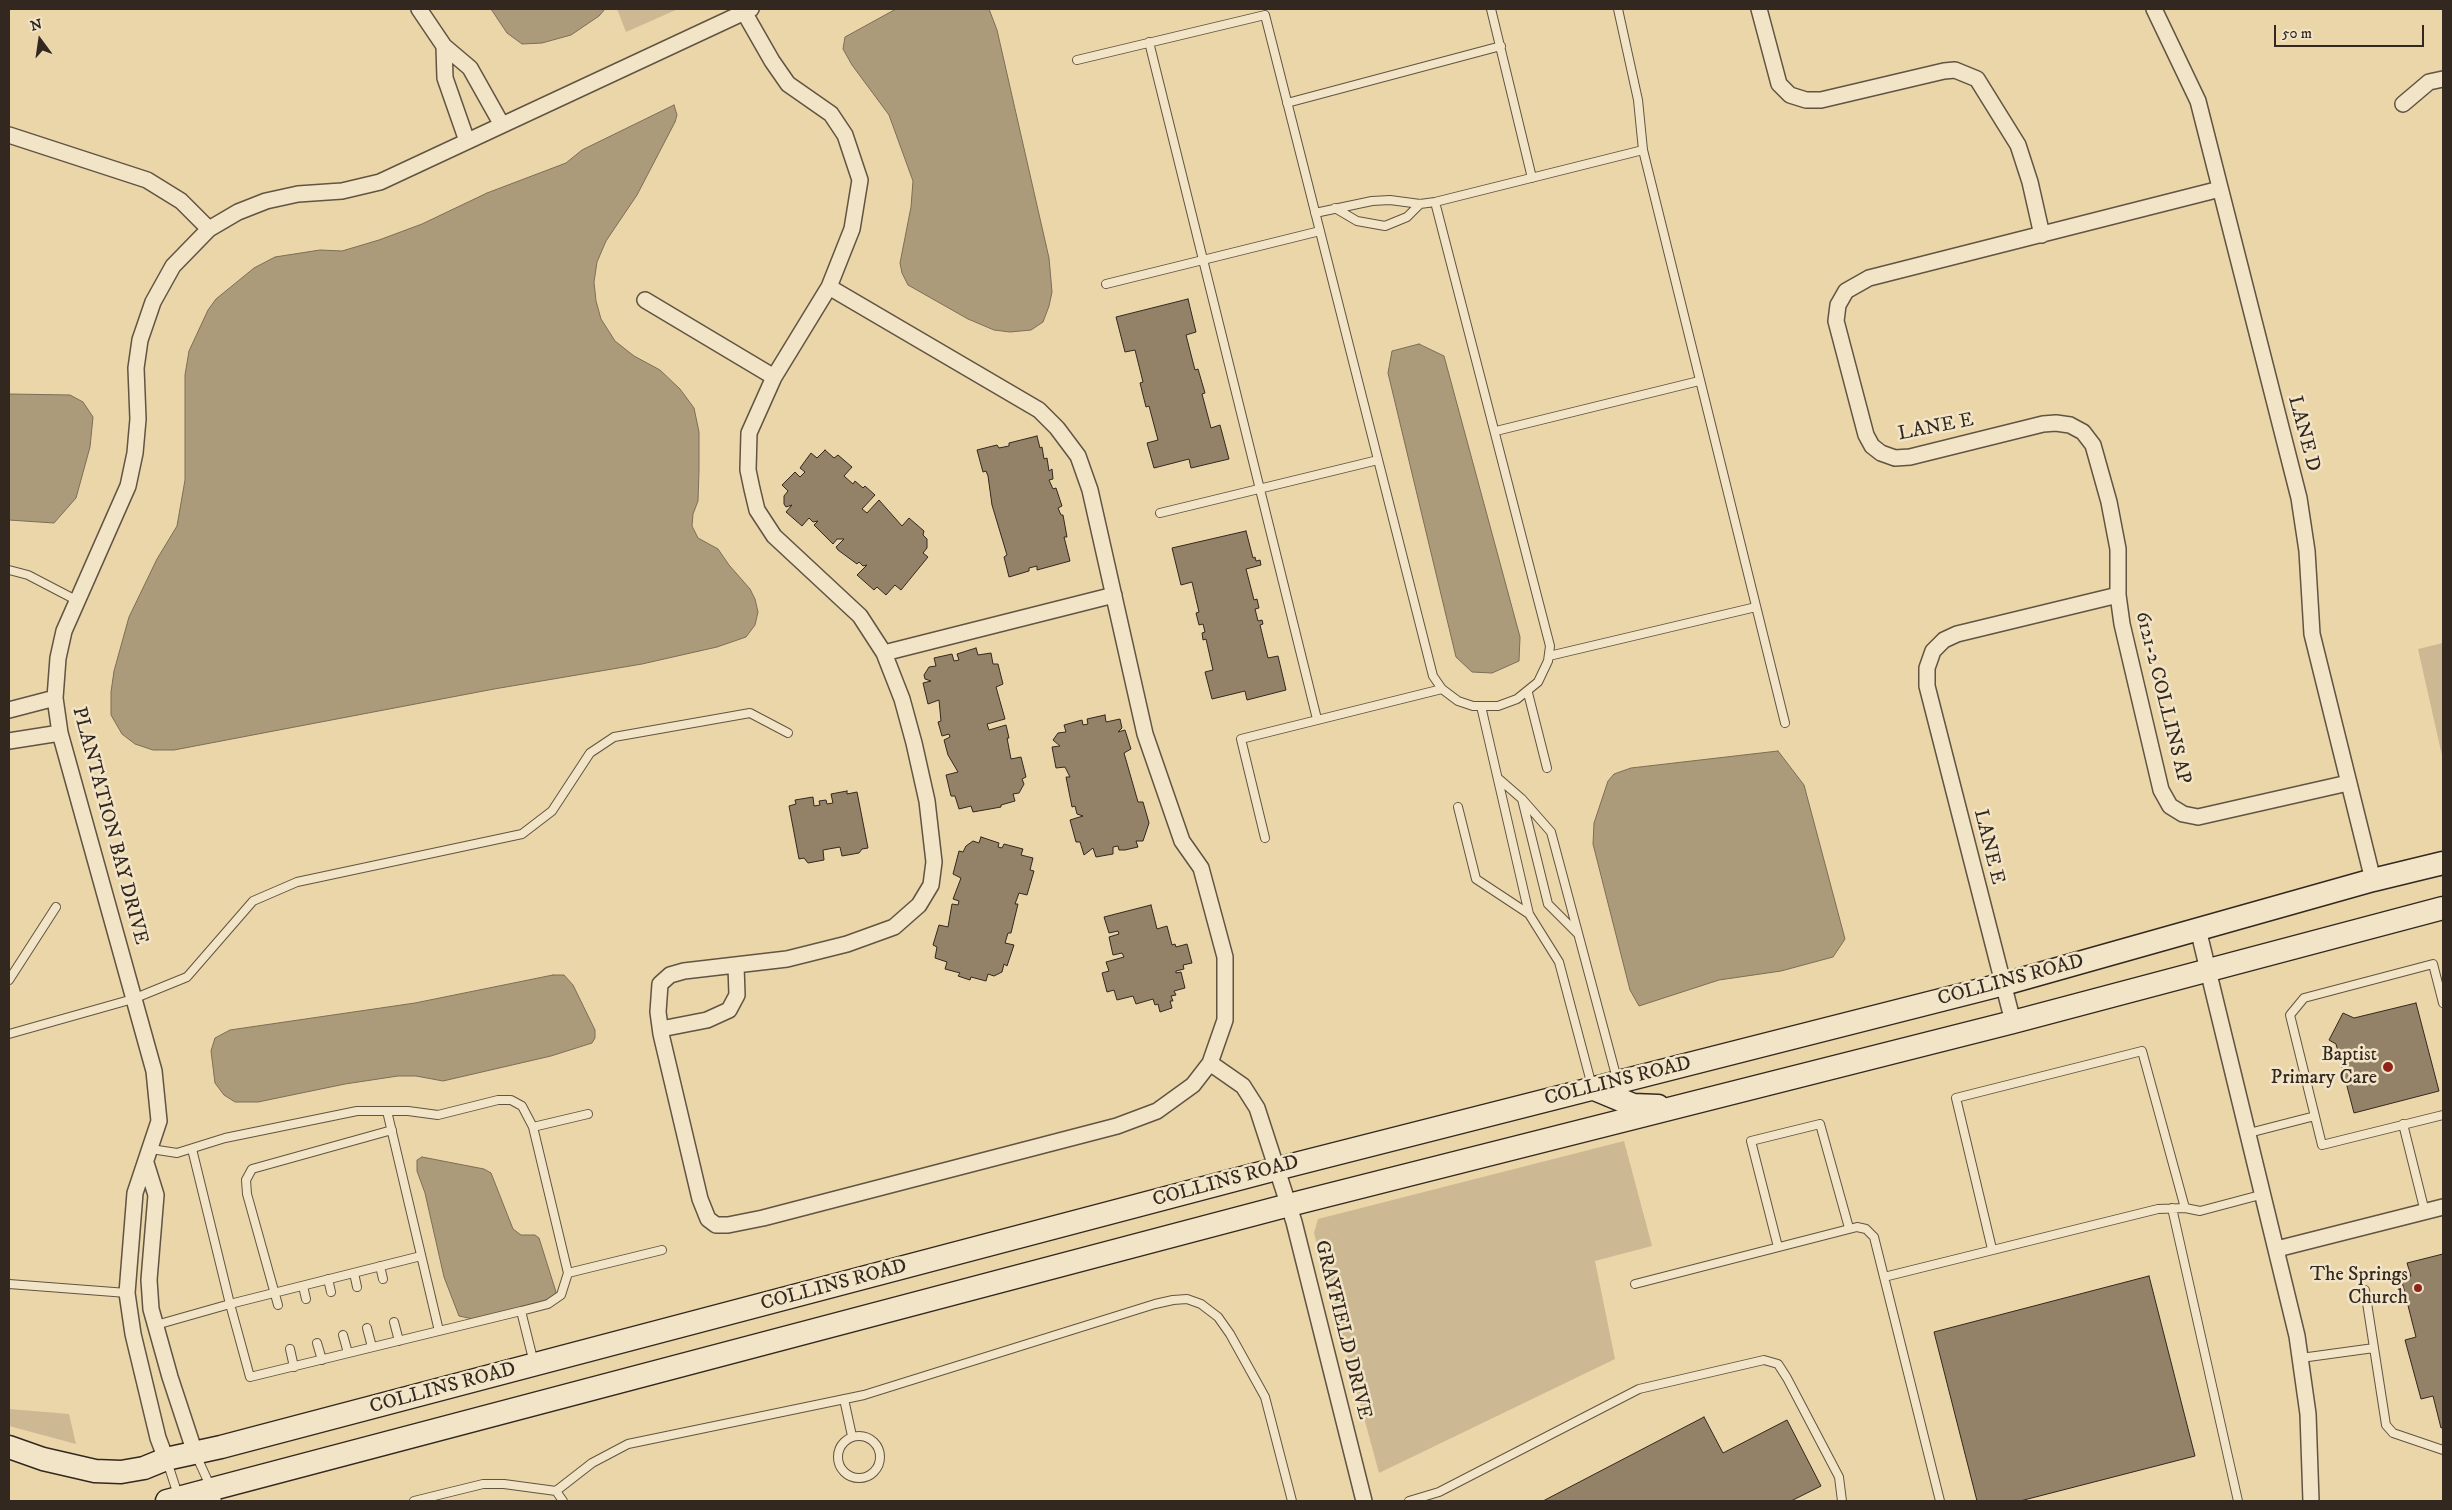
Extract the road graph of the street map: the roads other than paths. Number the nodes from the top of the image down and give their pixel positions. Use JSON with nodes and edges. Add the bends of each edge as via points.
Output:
{"nodes":[{"id":1,"x":419,"y":9,"type":"edge"},
{"id":2,"x":1491,"y":9,"type":"edge"},
{"id":3,"x":1618,"y":9,"type":"edge"},
{"id":4,"x":1759,"y":9,"type":"edge"},
{"id":5,"x":2154,"y":9,"type":"edge"},
{"id":6,"x":748,"y":10,"type":"edge"},
{"id":7,"x":1149,"y":42,"type":"junction"},
{"id":8,"x":444,"y":46,"type":"junction"},
{"id":9,"x":1501,"y":46,"type":"junction"},
{"id":10,"x":1077,"y":60,"type":"dead end"},
{"id":11,"x":2443,"y":79,"type":"edge"},
{"id":12,"x":1287,"y":103,"type":"junction"},
{"id":13,"x":2403,"y":104,"type":"dead end"},
{"id":14,"x":502,"y":125,"type":"junction"},
{"id":15,"x":9,"y":135,"type":"edge"},
{"id":16,"x":467,"y":141,"type":"junction"},
{"id":17,"x":1643,"y":150,"type":"junction"},
{"id":18,"x":1532,"y":178,"type":"junction"},
{"id":19,"x":2220,"y":189,"type":"junction"},
{"id":20,"x":1436,"y":202,"type":"junction"},
{"id":21,"x":1420,"y":204,"type":"junction"},
{"id":22,"x":1335,"y":208,"type":"junction"},
{"id":23,"x":1315,"y":213,"type":"junction"},
{"id":24,"x":209,"y":229,"type":"junction"},
{"id":25,"x":1320,"y":231,"type":"junction"},
{"id":26,"x":2042,"y":235,"type":"junction"},
{"id":27,"x":1204,"y":260,"type":"junction"},
{"id":28,"x":1106,"y":284,"type":"dead end"},
{"id":29,"x":829,"y":287,"type":"junction"},
{"id":30,"x":645,"y":300,"type":"dead end"},
{"id":31,"x":774,"y":376,"type":"junction"},
{"id":32,"x":1699,"y":381,"type":"junction"},
{"id":33,"x":1496,"y":431,"type":"junction"},
{"id":34,"x":1378,"y":460,"type":"junction"},
{"id":35,"x":1260,"y":489,"type":"junction"},
{"id":36,"x":1160,"y":513,"type":"dead end"},
{"id":37,"x":9,"y":570,"type":"edge"},
{"id":38,"x":1114,"y":595,"type":"junction"},
{"id":39,"x":2118,"y":595,"type":"junction"},
{"id":40,"x":76,"y":600,"type":"junction"},
{"id":41,"x":1756,"y":607,"type":"junction"},
{"id":42,"x":884,"y":654,"type":"junction"},
{"id":43,"x":1549,"y":656,"type":"junction"},
{"id":44,"x":1442,"y":689,"type":"junction"},
{"id":45,"x":1528,"y":693,"type":"junction"},
{"id":46,"x":56,"y":698,"type":"junction"},
{"id":47,"x":1482,"y":706,"type":"junction"},
{"id":48,"x":9,"y":710,"type":"edge"},
{"id":49,"x":1317,"y":718,"type":"junction"},
{"id":50,"x":1785,"y":723,"type":"dead end"},
{"id":51,"x":60,"y":733,"type":"junction"},
{"id":52,"x":788,"y":733,"type":"dead end"},
{"id":53,"x":9,"y":742,"type":"edge"},
{"id":54,"x":1547,"y":768,"type":"dead end"},
{"id":55,"x":1500,"y":779,"type":"junction"},
{"id":56,"x":2348,"y":783,"type":"junction"},
{"id":57,"x":1522,"y":799,"type":"junction"},
{"id":58,"x":1458,"y":806,"type":"dead end"},
{"id":59,"x":1265,"y":838,"type":"dead end"},
{"id":60,"x":2443,"y":863,"type":"edge"},
{"id":61,"x":2373,"y":880,"type":"junction"},
{"id":62,"x":56,"y":907,"type":"dead end"},
{"id":63,"x":2443,"y":908,"type":"edge"},
{"id":64,"x":1529,"y":914,"type":"junction"},
{"id":65,"x":2198,"y":929,"type":"junction"},
{"id":66,"x":1578,"y":934,"type":"junction"},
{"id":67,"x":736,"y":966,"type":"junction"},
{"id":68,"x":2208,"y":969,"type":"junction"},
{"id":69,"x":9,"y":980,"type":"edge"},
{"id":70,"x":2004,"y":984,"type":"junction"},
{"id":71,"x":134,"y":998,"type":"junction"},
{"id":72,"x":2443,"y":1003,"type":"edge"},
{"id":73,"x":2013,"y":1022,"type":"junction"},
{"id":74,"x":661,"y":1029,"type":"junction"},
{"id":75,"x":9,"y":1034,"type":"edge"},
{"id":76,"x":1210,"y":1063,"type":"junction"},
{"id":77,"x":1618,"y":1082,"type":"junction"},
{"id":78,"x":1592,"y":1088,"type":"junction"},
{"id":79,"x":1675,"y":1108,"type":"junction"},
{"id":80,"x":387,"y":1111,"type":"junction"},
{"id":81,"x":588,"y":1114,"type":"dead end"},
{"id":82,"x":2443,"y":1114,"type":"edge"},
{"id":83,"x":2315,"y":1116,"type":"junction"},
{"id":84,"x":2403,"y":1124,"type":"junction"},
{"id":85,"x":533,"y":1127,"type":"junction"},
{"id":86,"x":392,"y":1130,"type":"junction"},
{"id":87,"x":2249,"y":1133,"type":"junction"},
{"id":88,"x":192,"y":1148,"type":"junction"},
{"id":89,"x":149,"y":1156,"type":"junction"},
{"id":90,"x":1276,"y":1169,"type":"junction"},
{"id":91,"x":2264,"y":1194,"type":"junction"},
{"id":92,"x":1289,"y":1205,"type":"junction"},
{"id":93,"x":2443,"y":1207,"type":"edge"},
{"id":94,"x":2172,"y":1208,"type":"junction"},
{"id":95,"x":2185,"y":1208,"type":"junction"},
{"id":96,"x":2425,"y":1212,"type":"junction"},
{"id":97,"x":1848,"y":1228,"type":"junction"},
{"id":98,"x":1778,"y":1247,"type":"junction"},
{"id":99,"x":1992,"y":1248,"type":"junction"},
{"id":100,"x":2277,"y":1249,"type":"junction"},
{"id":101,"x":662,"y":1250,"type":"dead end"},
{"id":102,"x":421,"y":1256,"type":"junction"},
{"id":103,"x":380,"y":1266,"type":"junction"},
{"id":104,"x":354,"y":1273,"type":"junction"},
{"id":105,"x":568,"y":1274,"type":"junction"},
{"id":106,"x":1884,"y":1277,"type":"junction"},
{"id":107,"x":328,"y":1279,"type":"junction"},
{"id":108,"x":383,"y":1279,"type":"dead end"},
{"id":109,"x":9,"y":1284,"type":"edge"},
{"id":110,"x":1635,"y":1284,"type":"dead end"},
{"id":111,"x":302,"y":1286,"type":"junction"},
{"id":112,"x":357,"y":1287,"type":"dead end"},
{"id":113,"x":2365,"y":1290,"type":"dead end"},
{"id":114,"x":331,"y":1292,"type":"dead end"},
{"id":115,"x":127,"y":1293,"type":"junction"},
{"id":116,"x":275,"y":1293,"type":"junction"},
{"id":117,"x":306,"y":1299,"type":"dead end"},
{"id":118,"x":230,"y":1304,"type":"junction"},
{"id":119,"x":278,"y":1305,"type":"dead end"},
{"id":120,"x":521,"y":1311,"type":"junction"},
{"id":121,"x":394,"y":1322,"type":"dead end"},
{"id":122,"x":156,"y":1325,"type":"junction"},
{"id":123,"x":367,"y":1328,"type":"dead end"},
{"id":124,"x":439,"y":1331,"type":"junction"},
{"id":125,"x":343,"y":1335,"type":"dead end"},
{"id":126,"x":399,"y":1341,"type":"junction"},
{"id":127,"x":317,"y":1343,"type":"dead end"},
{"id":128,"x":372,"y":1347,"type":"junction"},
{"id":129,"x":2374,"y":1348,"type":"junction"},
{"id":130,"x":290,"y":1349,"type":"dead end"},
{"id":131,"x":348,"y":1353,"type":"junction"},
{"id":132,"x":2301,"y":1358,"type":"junction"},
{"id":133,"x":322,"y":1360,"type":"junction"},
{"id":134,"x":535,"y":1365,"type":"junction"},
{"id":135,"x":294,"y":1366,"type":"junction"},
{"id":136,"x":844,"y":1399,"type":"junction"},
{"id":137,"x":852,"y":1436,"type":"junction"},
{"id":138,"x":9,"y":1447,"type":"edge"},
{"id":139,"x":2443,"y":1450,"type":"edge"},
{"id":140,"x":195,"y":1453,"type":"junction"},
{"id":141,"x":166,"y":1459,"type":"junction"},
{"id":142,"x":556,"y":1491,"type":"junction"},
{"id":143,"x":215,"y":1496,"type":"edge"},
{"id":144,"x":176,"y":1500,"type":"edge"},
{"id":145,"x":414,"y":1501,"type":"edge"},
{"id":146,"x":564,"y":1501,"type":"edge"},
{"id":147,"x":1292,"y":1501,"type":"edge"},
{"id":148,"x":1364,"y":1501,"type":"edge"},
{"id":149,"x":1409,"y":1501,"type":"edge"},
{"id":150,"x":1842,"y":1501,"type":"edge"},
{"id":151,"x":1940,"y":1501,"type":"edge"},
{"id":152,"x":2238,"y":1501,"type":"edge"},
{"id":153,"x":2311,"y":1501,"type":"edge"}],
"edges":[{"from":1,"to":8,"type":"street"},
{"from":2,"to":9,"type":"lane"},
{"from":3,"to":17,"type":"lane","via":[[1638,100]]},
{"from":4,"to":26,"type":"street","via":[[1779,84],[1790,95],[1821,100],[1955,70],[1977,79],[2018,145]]},
{"from":5,"to":19,"type":"street","name":"LANE D","via":[[2198,101]]},
{"from":6,"to":14,"type":"street","name":"PLANTATION BAY DRIVE"},
{"from":6,"to":29,"type":"street","via":[[764,48],[788,84],[831,114],[845,135],[860,180],[852,230]]},
{"from":7,"to":10,"type":"lane"},
{"from":7,"to":12,"type":"lane","via":[[1265,15]]},
{"from":7,"to":27,"type":"lane"},
{"from":8,"to":14,"type":"street","via":[[470,68]]},
{"from":8,"to":16,"type":"street","via":[[445,78]]},
{"from":9,"to":12,"type":"lane"},
{"from":9,"to":18,"type":"lane"},
{"from":11,"to":13,"type":"street","via":[[2429,82]]},
{"from":12,"to":23,"type":"lane"},
{"from":14,"to":16,"type":"street","name":"PLANTATION BAY DRIVE"},
{"from":15,"to":24,"type":"street","via":[[147,180],[181,201]]},
{"from":16,"to":24,"type":"street","name":"PLANTATION BAY DRIVE","via":[[380,182],[342,191],[298,194],[266,201]]},
{"from":17,"to":18,"type":"lane"},
{"from":17,"to":32,"type":"lane"},
{"from":18,"to":20,"type":"lane"},
{"from":19,"to":26,"type":"street"},
{"from":19,"to":56,"type":"street","name":"LANE D","via":[[2299,498],[2308,551],[2312,634]]},
{"from":20,"to":21,"type":"lane"},
{"from":20,"to":33,"type":"lane"},
{"from":21,"to":22,"type":"lane","via":[[1390,200]]},
{"from":21,"to":22,"type":"lane","via":[[1407,217],[1385,226],[1357,221]]},
{"from":22,"to":23,"type":"lane"},
{"from":23,"to":25,"type":"lane"},
{"from":24,"to":40,"type":"street","name":"PLANTATION BAY DRIVE","via":[[173,266],[153,302],[140,340],[136,368],[138,419],[128,486]]},
{"from":25,"to":27,"type":"lane"},
{"from":25,"to":34,"type":"lane"},
{"from":26,"to":39,"type":"street","name":"LANE E","via":[[1869,278],[1846,291],[1838,304],[1836,321],[1866,435],[1881,453],[1894,458],[1910,457],[2044,424],[2070,425],[2083,432],[2093,445],[2109,502],[2118,548]]},
{"from":27,"to":28,"type":"lane"},
{"from":27,"to":35,"type":"lane"},
{"from":29,"to":31,"type":"street"},
{"from":29,"to":38,"type":"street","via":[[1038,410],[1057,428],[1078,456],[1090,490]]},
{"from":30,"to":31,"type":"street"},
{"from":31,"to":42,"type":"street","via":[[749,433],[748,470],[757,510],[774,536],[860,616]]},
{"from":32,"to":33,"type":"lane"},
{"from":32,"to":41,"type":"lane"},
{"from":33,"to":43,"type":"lane","via":[[1549,638]]},
{"from":34,"to":35,"type":"lane"},
{"from":34,"to":44,"type":"lane","via":[[1433,676]]},
{"from":35,"to":36,"type":"lane"},
{"from":35,"to":49,"type":"lane"},
{"from":37,"to":40,"type":"lane","via":[[28,575]]},
{"from":38,"to":42,"type":"street"},
{"from":38,"to":76,"type":"street","via":[[1145,734],[1182,841],[1201,868],[1225,957],[1225,1020]]},
{"from":39,"to":56,"type":"street","name":"6121-2 COLLINS AP","via":[[2161,790],[2170,806],[2183,814],[2206,815]]},
{"from":39,"to":70,"type":"street","name":"LANE E","via":[[1957,634],[1944,640],[1933,651],[1927,668],[1927,686]]},
{"from":40,"to":46,"type":"street","name":"PLANTATION BAY DRIVE","via":[[58,658]]},
{"from":41,"to":43,"type":"lane"},
{"from":41,"to":50,"type":"lane"},
{"from":42,"to":67,"type":"street","via":[[902,699],[926,801],[934,862],[931,885],[919,905],[894,927],[848,944],[804,955]]},
{"from":43,"to":45,"type":"lane","via":[[1544,672]]},
{"from":44,"to":47,"type":"lane","via":[[1458,701]]},
{"from":44,"to":49,"type":"lane"},
{"from":45,"to":47,"type":"lane","via":[[1508,704]]},
{"from":45,"to":54,"type":"lane"},
{"from":46,"to":48,"type":"street"},
{"from":46,"to":51,"type":"street","name":"PLANTATION BAY DRIVE"},
{"from":47,"to":55,"type":"lane"},
{"from":49,"to":59,"type":"lane","via":[[1241,739]]},
{"from":51,"to":53,"type":"street"},
{"from":51,"to":71,"type":"street","name":"PLANTATION BAY DRIVE"},
{"from":52,"to":71,"type":"lane","via":[[750,713],[614,737],[590,753],[552,811],[522,834],[297,882],[253,901],[187,977]]},
{"from":55,"to":57,"type":"lane"},
{"from":55,"to":64,"type":"lane","via":[[1500,792]]},
{"from":56,"to":61,"type":"street","name":"LANE D"},
{"from":57,"to":66,"type":"lane","via":[[1551,832]]},
{"from":57,"to":66,"type":"lane","via":[[1548,904]]},
{"from":58,"to":64,"type":"lane","via":[[1476,879]]},
{"from":60,"to":61,"type":"main road","name":"COLLINS ROAD"},
{"from":61,"to":65,"type":"main road","name":"COLLINS ROAD"},
{"from":62,"to":69,"type":"lane"},
{"from":63,"to":68,"type":"main road","name":"COLLINS ROAD"},
{"from":64,"to":78,"type":"lane","via":[[1560,962]]},
{"from":65,"to":68,"type":"street"},
{"from":65,"to":70,"type":"main road","name":"COLLINS ROAD"},
{"from":66,"to":77,"type":"lane"},
{"from":67,"to":74,"type":"street","via":[[737,995],[729,1010],[707,1020]]},
{"from":67,"to":74,"type":"street","via":[[684,971],[660,984],[658,1012]]},
{"from":68,"to":73,"type":"main road","name":"COLLINS ROAD"},
{"from":68,"to":87,"type":"street"},
{"from":70,"to":73,"type":"street","name":"LANE E"},
{"from":70,"to":77,"type":"main road","name":"COLLINS ROAD"},
{"from":71,"to":75,"type":"lane"},
{"from":71,"to":89,"type":"street","name":"PLANTATION BAY DRIVE","via":[[154,1071],[160,1121]]},
{"from":72,"to":83,"type":"lane","via":[[2433,964],[2304,998],[2290,1015]]},
{"from":73,"to":79,"type":"main road","name":"COLLINS ROAD"},
{"from":74,"to":76,"type":"street","via":[[700,1199],[708,1219],[716,1225],[763,1218],[1117,1126],[1157,1111],[1193,1085]]},
{"from":76,"to":90,"type":"street","name":"GRAYFIELD DRIVE","via":[[1243,1086],[1257,1108]]},
{"from":77,"to":78,"type":"main road","name":"COLLINS ROAD"},
{"from":78,"to":79,"type":"main road","via":[[1632,1105]]},
{"from":78,"to":90,"type":"main road","name":"COLLINS ROAD"},
{"from":79,"to":92,"type":"main road","name":"COLLINS ROAD"},
{"from":80,"to":85,"type":"lane","via":[[438,1114],[511,1100],[522,1106]]},
{"from":80,"to":86,"type":"lane"},
{"from":80,"to":88,"type":"lane","via":[[357,1111],[225,1138]]},
{"from":81,"to":85,"type":"lane"},
{"from":82,"to":84,"type":"lane"},
{"from":83,"to":84,"type":"lane","via":[[2322,1145]]},
{"from":83,"to":87,"type":"lane"},
{"from":84,"to":96,"type":"lane"},
{"from":85,"to":105,"type":"lane"},
{"from":86,"to":102,"type":"lane"},
{"from":86,"to":116,"type":"lane","via":[[252,1170],[246,1180],[247,1194]]},
{"from":87,"to":91,"type":"street"},
{"from":88,"to":89,"type":"lane"},
{"from":88,"to":118,"type":"lane"},
{"from":89,"to":115,"type":"street","name":"PLANTATION BAY DRIVE","via":[[135,1193]]},
{"from":89,"to":122,"type":"street","via":[[156,1195],[149,1280]]},
{"from":90,"to":92,"type":"street","name":"GRAYFIELD DRIVE"},
{"from":90,"to":134,"type":"main road","name":"COLLINS ROAD"},
{"from":91,"to":95,"type":"lane","via":[[2200,1211]]},
{"from":91,"to":100,"type":"street"},
{"from":92,"to":143,"type":"main road","name":"COLLINS ROAD"},
{"from":92,"to":148,"type":"street","name":"GRAYFIELD DRIVE"},
{"from":93,"to":96,"type":"street"},
{"from":94,"to":95,"type":"lane"},
{"from":94,"to":99,"type":"lane"},
{"from":94,"to":152,"type":"lane"},
{"from":95,"to":99,"type":"lane","via":[[2142,1051],[1956,1098]]},
{"from":96,"to":100,"type":"street"},
{"from":97,"to":98,"type":"lane"},
{"from":97,"to":98,"type":"lane","via":[[1820,1124],[1751,1141]]},
{"from":97,"to":106,"type":"lane","via":[[1862,1227],[1872,1234]]},
{"from":98,"to":110,"type":"lane"},
{"from":99,"to":106,"type":"lane"},
{"from":100,"to":132,"type":"street"},
{"from":101,"to":105,"type":"lane"},
{"from":102,"to":103,"type":"lane"},
{"from":102,"to":124,"type":"lane"},
{"from":103,"to":104,"type":"lane"},
{"from":103,"to":108,"type":"lane"},
{"from":104,"to":107,"type":"lane"},
{"from":104,"to":112,"type":"lane"},
{"from":105,"to":120,"type":"lane","via":[[561,1295],[548,1304]]},
{"from":106,"to":151,"type":"lane"},
{"from":107,"to":111,"type":"lane"},
{"from":107,"to":114,"type":"lane"},
{"from":109,"to":115,"type":"lane"},
{"from":111,"to":116,"type":"lane"},
{"from":111,"to":117,"type":"lane"},
{"from":113,"to":129,"type":"lane"},
{"from":115,"to":141,"type":"street","name":"PLANTATION BAY DRIVE","via":[[132,1334]]},
{"from":116,"to":118,"type":"lane"},
{"from":116,"to":119,"type":"lane"},
{"from":118,"to":122,"type":"lane"},
{"from":118,"to":135,"type":"lane","via":[[250,1378]]},
{"from":120,"to":124,"type":"lane"},
{"from":120,"to":134,"type":"lane"},
{"from":121,"to":126,"type":"lane"},
{"from":122,"to":140,"type":"street"},
{"from":123,"to":128,"type":"lane"},
{"from":124,"to":126,"type":"lane"},
{"from":125,"to":131,"type":"lane"},
{"from":126,"to":128,"type":"lane"},
{"from":127,"to":133,"type":"lane"},
{"from":128,"to":131,"type":"lane"},
{"from":129,"to":132,"type":"lane"},
{"from":129,"to":139,"type":"lane","via":[[2388,1430]]},
{"from":130,"to":135,"type":"lane"},
{"from":131,"to":133,"type":"lane"},
{"from":132,"to":153,"type":"street","via":[[2308,1414]]},
{"from":133,"to":135,"type":"lane"},
{"from":134,"to":140,"type":"main road","name":"COLLINS ROAD"},
{"from":136,"to":137,"type":"lane"},
{"from":136,"to":142,"type":"lane","via":[[628,1444],[592,1463]]},
{"from":136,"to":147,"type":"lane","via":[[1146,1307],[1187,1299],[1201,1304],[1218,1317],[1265,1397]]},
{"from":137,"to":137,"type":"lane","via":[[841,1445],[837,1458],[843,1472],[849,1476],[870,1476],[879,1465],[880,1452],[872,1440]]},
{"from":138,"to":141,"type":"main road","name":"COLLINS ROAD","via":[[95,1471],[121,1472],[144,1468]]},
{"from":140,"to":141,"type":"main road","name":"COLLINS ROAD"},
{"from":140,"to":143,"type":"lane"},
{"from":141,"to":144,"type":"lane"},
{"from":142,"to":145,"type":"lane","via":[[483,1484]]},
{"from":142,"to":146,"type":"lane"},
{"from":143,"to":144,"type":"main road","name":"COLLINS ROAD"},
{"from":149,"to":150,"type":"lane","via":[[1439,1492],[1639,1389],[1764,1360],[1778,1364],[1787,1378],[1839,1478]]}]}
